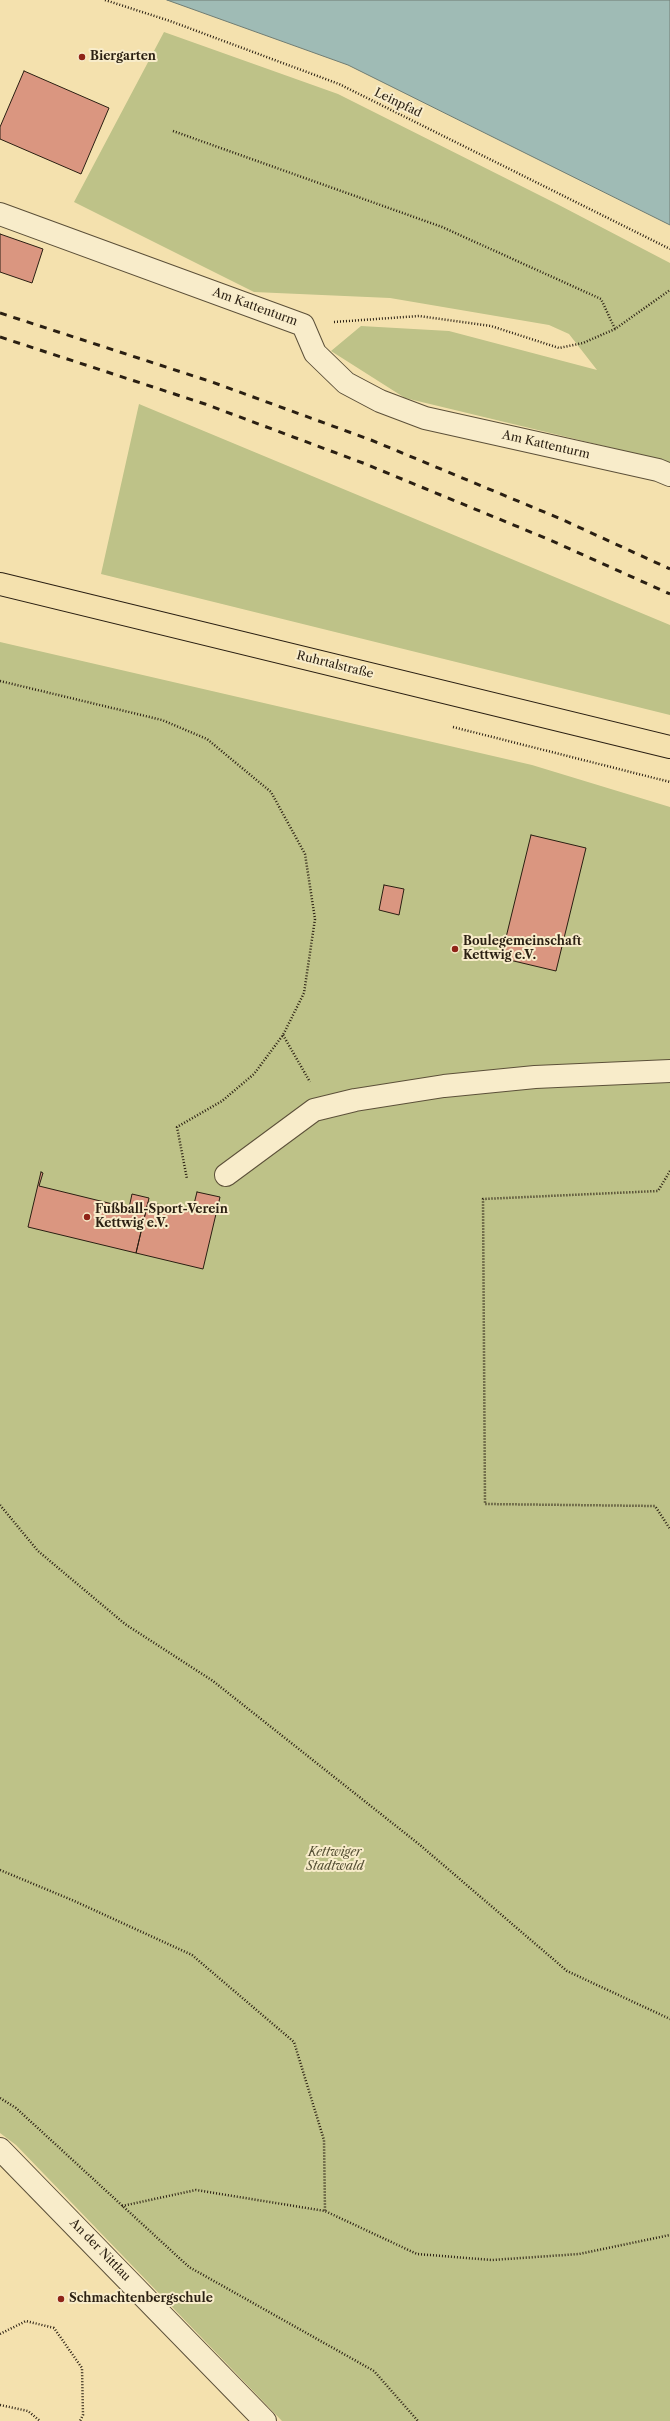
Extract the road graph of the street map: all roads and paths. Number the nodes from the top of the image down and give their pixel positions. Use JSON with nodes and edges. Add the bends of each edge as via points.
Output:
{"nodes":[{"id":1,"x":106,"y":0,"type":"edge"},
{"id":2,"x":172,"y":131,"type":"dead end"},
{"id":3,"x":0,"y":214,"type":"edge"},
{"id":4,"x":670,"y":249,"type":"edge"},
{"id":5,"x":670,"y":290,"type":"edge"},
{"id":6,"x":303,"y":324,"type":"junction"},
{"id":7,"x":615,"y":329,"type":"junction"},
{"id":8,"x":670,"y":475,"type":"edge"},
{"id":9,"x":0,"y":584,"type":"edge"},
{"id":10,"x":0,"y":681,"type":"edge"},
{"id":11,"x":670,"y":747,"type":"edge"},
{"id":12,"x":284,"y":1035,"type":"junction"},
{"id":13,"x":670,"y":1071,"type":"edge"},
{"id":14,"x":325,"y":1107,"type":"junction"},
{"id":15,"x":670,"y":1171,"type":"edge"},
{"id":16,"x":226,"y":1175,"type":"dead end"},
{"id":17,"x":187,"y":1179,"type":"dead end"},
{"id":18,"x":0,"y":1505,"type":"edge"},
{"id":19,"x":670,"y":1529,"type":"edge"},
{"id":20,"x":0,"y":1870,"type":"edge"},
{"id":21,"x":670,"y":2019,"type":"edge"},
{"id":22,"x":0,"y":2098,"type":"edge"},
{"id":23,"x":0,"y":2149,"type":"edge"},
{"id":24,"x":122,"y":2206,"type":"junction"},
{"id":25,"x":325,"y":2211,"type":"junction"},
{"id":26,"x":670,"y":2235,"type":"edge"},
{"id":27,"x":0,"y":2334,"type":"edge"},
{"id":28,"x":0,"y":2405,"type":"edge"},
{"id":29,"x":40,"y":2421,"type":"edge"},
{"id":30,"x":80,"y":2421,"type":"edge"},
{"id":31,"x":265,"y":2421,"type":"edge"},
{"id":32,"x":418,"y":2421,"type":"edge"}],
"edges":[{"from":1,"to":4,"type":"path","name":"Leinpfad","via":[[339,84]]},
{"from":2,"to":7,"type":"path","via":[[450,230],[601,299]]},
{"from":3,"to":6,"type":"street","name":"Am Kattenturm"},
{"from":5,"to":7,"type":"path"},
{"from":6,"to":7,"type":"path","via":[[419,316],[491,326],[558,348],[583,343]]},
{"from":6,"to":8,"type":"street","name":"Am Kattenturm","via":[[315,353],[346,383],[380,401],[425,418],[650,468]]},
{"from":9,"to":11,"type":"main road","name":"Ruhrtalstraße"},
{"from":10,"to":12,"type":"path","via":[[162,720],[207,739],[271,792],[305,854],[315,919],[304,993]]},
{"from":12,"to":14,"type":"path"},
{"from":12,"to":17,"type":"path","via":[[254,1074],[222,1101],[177,1127]]},
{"from":13,"to":14,"type":"street","via":[[535,1077],[444,1086]]},
{"from":14,"to":16,"type":"street","via":[[314,1110]]},
{"from":15,"to":19,"type":"path","via":[[658,1191],[483,1199],[485,1504],[655,1506]]},
{"from":18,"to":21,"type":"path","via":[[38,1551],[114,1614],[213,1681],[420,1845],[567,1971]]},
{"from":20,"to":25,"type":"path","via":[[192,1955],[294,2042],[324,2140]]},
{"from":22,"to":24,"type":"path","via":[[16,2108]]},
{"from":23,"to":31,"type":"street","name":"An der Nittlau"},
{"from":24,"to":25,"type":"path","via":[[196,2190]]},
{"from":24,"to":32,"type":"path","via":[[189,2267],[374,2371]]},
{"from":25,"to":26,"type":"path","via":[[417,2254],[492,2260],[579,2254]]},
{"from":27,"to":30,"type":"path","via":[[26,2321],[54,2328],[82,2368],[83,2415]]},
{"from":28,"to":29,"type":"path","via":[[28,2411]]}]}
